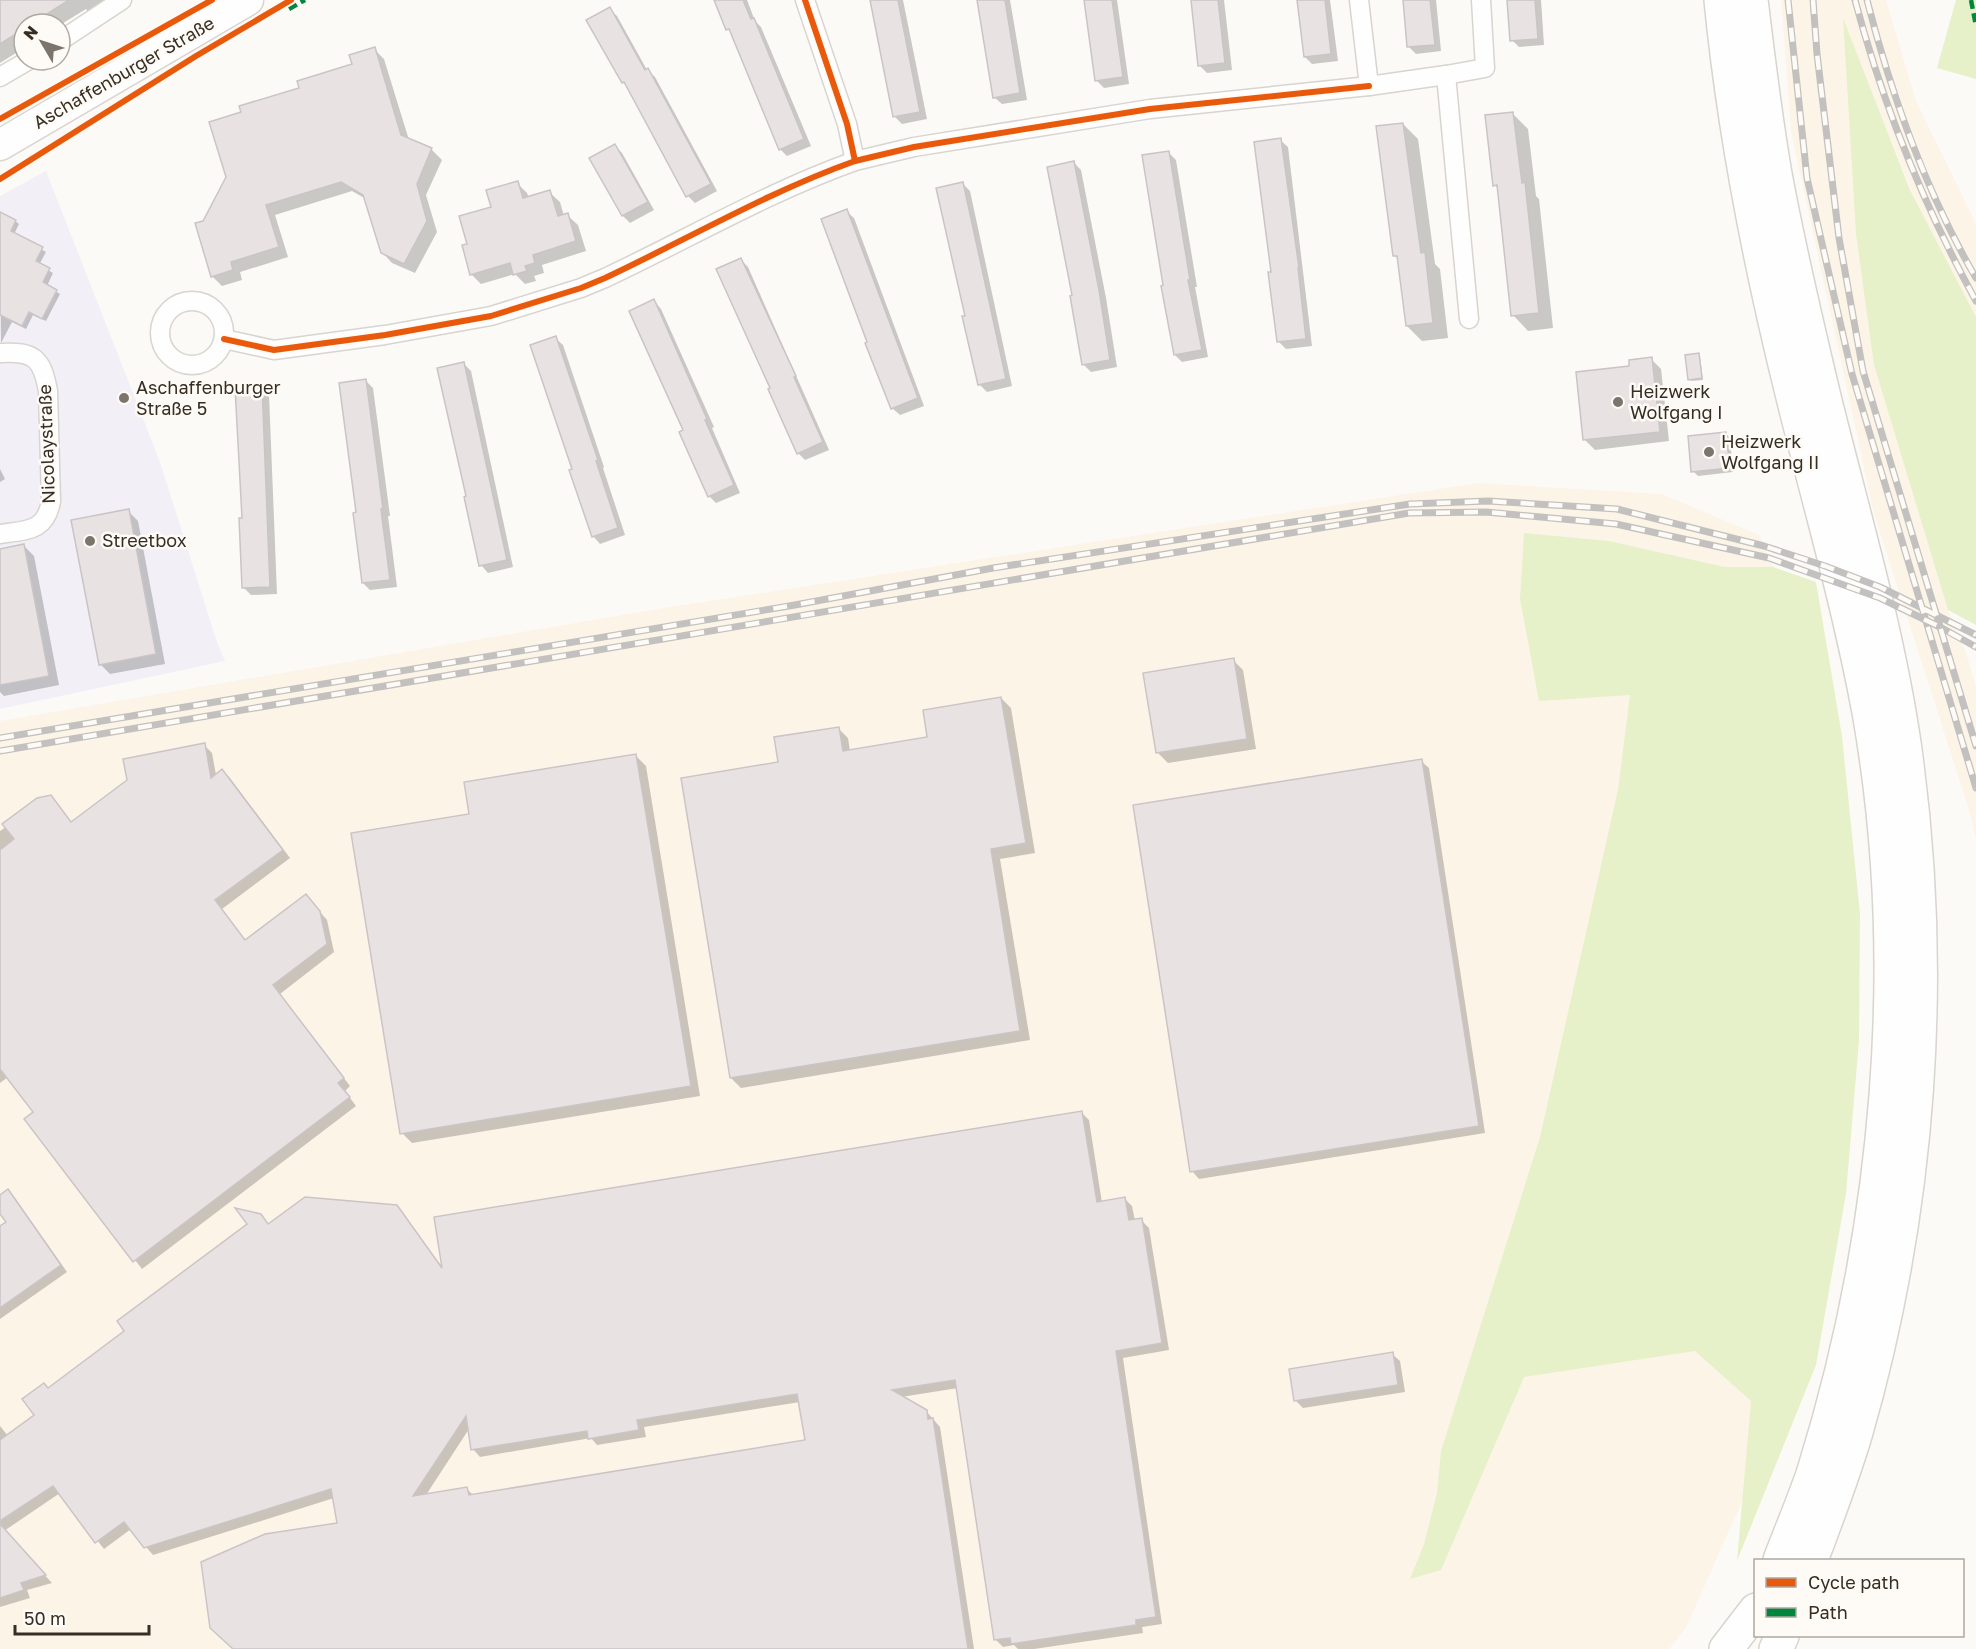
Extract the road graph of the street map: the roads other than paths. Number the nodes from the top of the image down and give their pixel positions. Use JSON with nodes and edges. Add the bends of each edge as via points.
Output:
{"nodes":[{"id":1,"x":122,"y":0,"type":"edge"},
{"id":2,"x":248,"y":0,"type":"edge"},
{"id":3,"x":805,"y":0,"type":"edge"},
{"id":4,"x":1359,"y":0,"type":"edge"},
{"id":5,"x":1481,"y":0,"type":"edge"},
{"id":6,"x":1720,"y":0,"type":"edge"},
{"id":7,"x":1751,"y":0,"type":"edge"},
{"id":8,"x":72,"y":33,"type":"edge"},
{"id":9,"x":1446,"y":75,"type":"junction"},
{"id":10,"x":1369,"y":86,"type":"junction"},
{"id":11,"x":0,"y":145,"type":"edge"},
{"id":12,"x":855,"y":161,"type":"junction"},
{"id":13,"x":1469,"y":319,"type":"dead end"},
{"id":14,"x":224,"y":339,"type":"dead end"},
{"id":15,"x":0,"y":353,"type":"edge"},
{"id":16,"x":0,"y":534,"type":"edge"},
{"id":17,"x":1780,"y":1559,"type":"edge"},
{"id":18,"x":1810,"y":1559,"type":"edge"},
{"id":19,"x":1754,"y":1611,"type":"edge"},
{"id":20,"x":1754,"y":1623,"type":"edge"},
{"id":21,"x":1726,"y":1649,"type":"edge"},
{"id":22,"x":1743,"y":1649,"type":"edge"}],
"edges":[{"from":1,"to":8,"type":"street"},
{"from":2,"to":11,"type":"main road","name":"Aschaffenburger Straße"},
{"from":3,"to":12,"type":"street","via":[[847,124]]},
{"from":4,"to":10,"type":"street"},
{"from":5,"to":9,"type":"street","via":[[1485,68]]},
{"from":6,"to":17,"type":"highway","via":[[1759,253],[1834,553],[1869,713],[1890,933],[1884,1136],[1857,1300],[1813,1474]]},
{"from":7,"to":18,"type":"highway","via":[[1774,170],[1796,278],[1898,709],[1917,864],[1920,938],[1921,1020],[1903,1216],[1856,1432]]},
{"from":9,"to":10,"type":"street"},
{"from":9,"to":13,"type":"street"},
{"from":10,"to":12,"type":"street","via":[[1150,109]]},
{"from":12,"to":14,"type":"street","via":[[758,202],[605,278],[491,316],[274,350]]},
{"from":15,"to":16,"type":"street","name":"Nicolaystraße","via":[[26,353],[45,374],[51,501],[47,517],[38,527]]},
{"from":19,"to":21,"type":"highway"},
{"from":20,"to":22,"type":"highway"}]}
